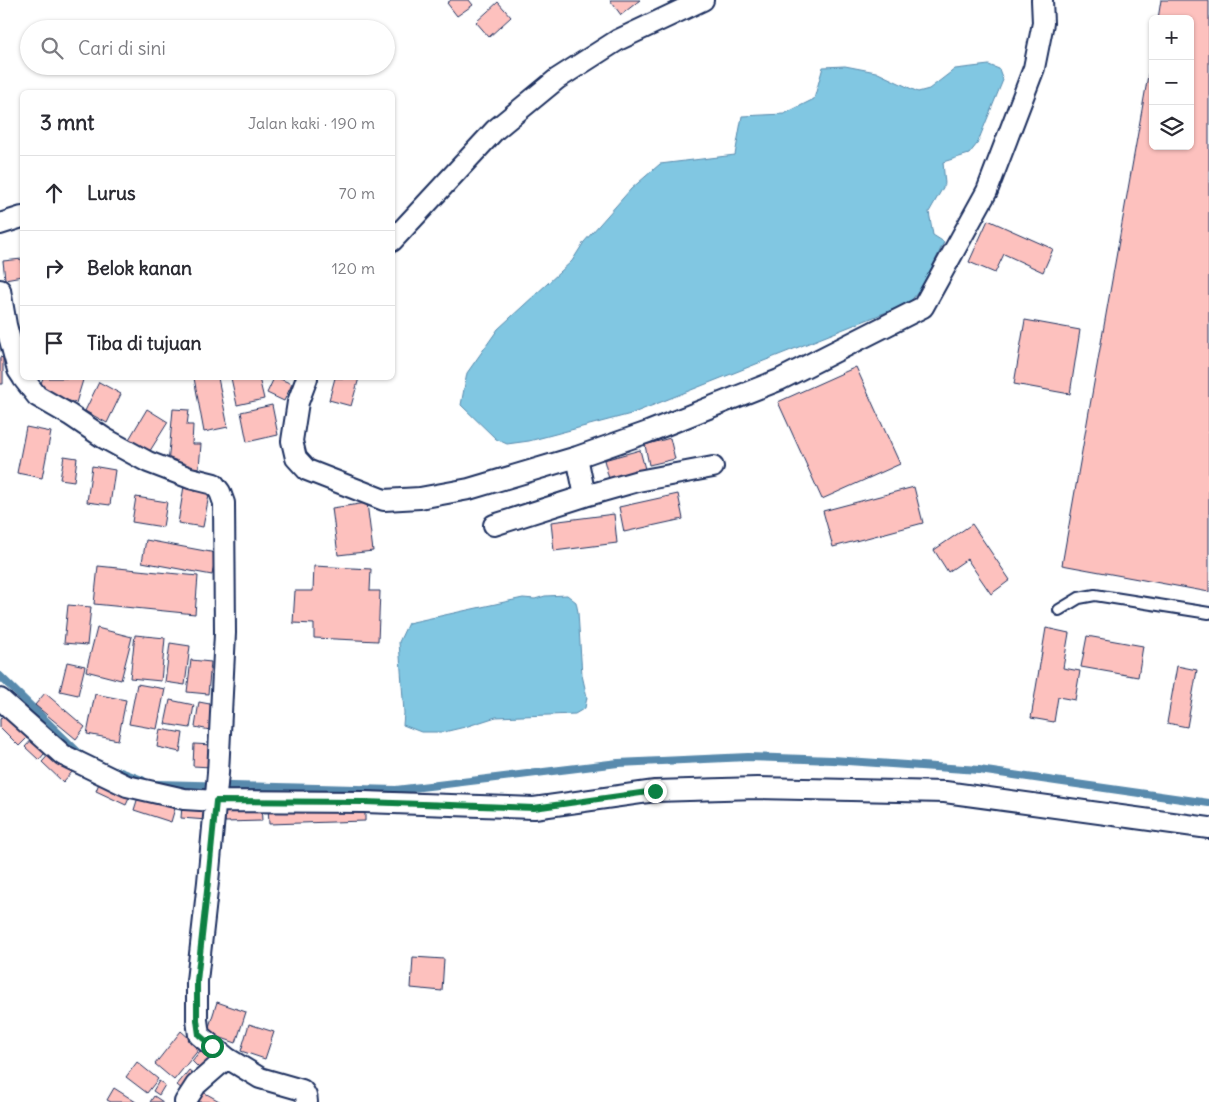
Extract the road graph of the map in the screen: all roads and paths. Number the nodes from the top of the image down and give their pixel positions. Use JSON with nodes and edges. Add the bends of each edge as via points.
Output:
{"nodes":[{"id":1,"x":703,"y":0,"type":"edge"},
{"id":2,"x":1042,"y":0,"type":"edge"},
{"id":3,"x":20,"y":218,"type":"edge"},
{"id":4,"x":0,"y":224,"type":"edge"},
{"id":5,"x":395,"y":238,"type":"edge"},
{"id":6,"x":0,"y":290,"type":"edge"},
{"id":7,"x":20,"y":373,"type":"edge"},
{"id":8,"x":25,"y":380,"type":"edge"},
{"id":9,"x":306,"y":380,"type":"edge"},
{"id":10,"x":578,"y":457,"type":"junction"},
{"id":11,"x":713,"y":467,"type":"dead end"},
{"id":12,"x":585,"y":496,"type":"junction"},
{"id":13,"x":494,"y":525,"type":"dead end"},
{"id":14,"x":1059,"y":610,"type":"dead end"},
{"id":15,"x":1209,"y":613,"type":"edge"},
{"id":16,"x":0,"y":699,"type":"edge"},
{"id":17,"x":216,"y":798,"type":"junction"},
{"id":18,"x":1209,"y":828,"type":"edge"},
{"id":19,"x":227,"y":1058,"type":"junction"},
{"id":20,"x":185,"y":1102,"type":"edge"},
{"id":21,"x":308,"y":1102,"type":"edge"}],
"edges":[{"from":1,"to":5,"type":"street","via":[[618,40],[557,79],[495,130]]},
{"from":2,"to":10,"type":"street","via":[[1043,23],[1034,68],[986,191],[923,307],[778,380]]},
{"from":3,"to":4,"type":"street"},
{"from":6,"to":7,"type":"street"},
{"from":8,"to":17,"type":"street","via":[[37,396],[104,438],[148,462],[214,484],[220,492],[224,503],[224,633]]},
{"from":9,"to":10,"type":"street","via":[[298,402],[292,441],[296,458],[307,470],[384,500],[420,498],[469,489]]},
{"from":10,"to":12,"type":"street"},
{"from":11,"to":12,"type":"street","via":[[638,481]]},
{"from":12,"to":13,"type":"street"},
{"from":14,"to":15,"type":"lane","via":[[1079,598],[1095,595]]},
{"from":16,"to":17,"type":"street","via":[[63,755],[127,786],[184,799]]},
{"from":17,"to":18,"type":"street","via":[[534,808],[655,791],[757,788],[945,792]]},
{"from":17,"to":19,"type":"street","via":[[197,981],[197,1020],[199,1035]]},
{"from":19,"to":20,"type":"street","via":[[196,1086]]},
{"from":19,"to":21,"type":"street","via":[[260,1078],[302,1090]]}]}
